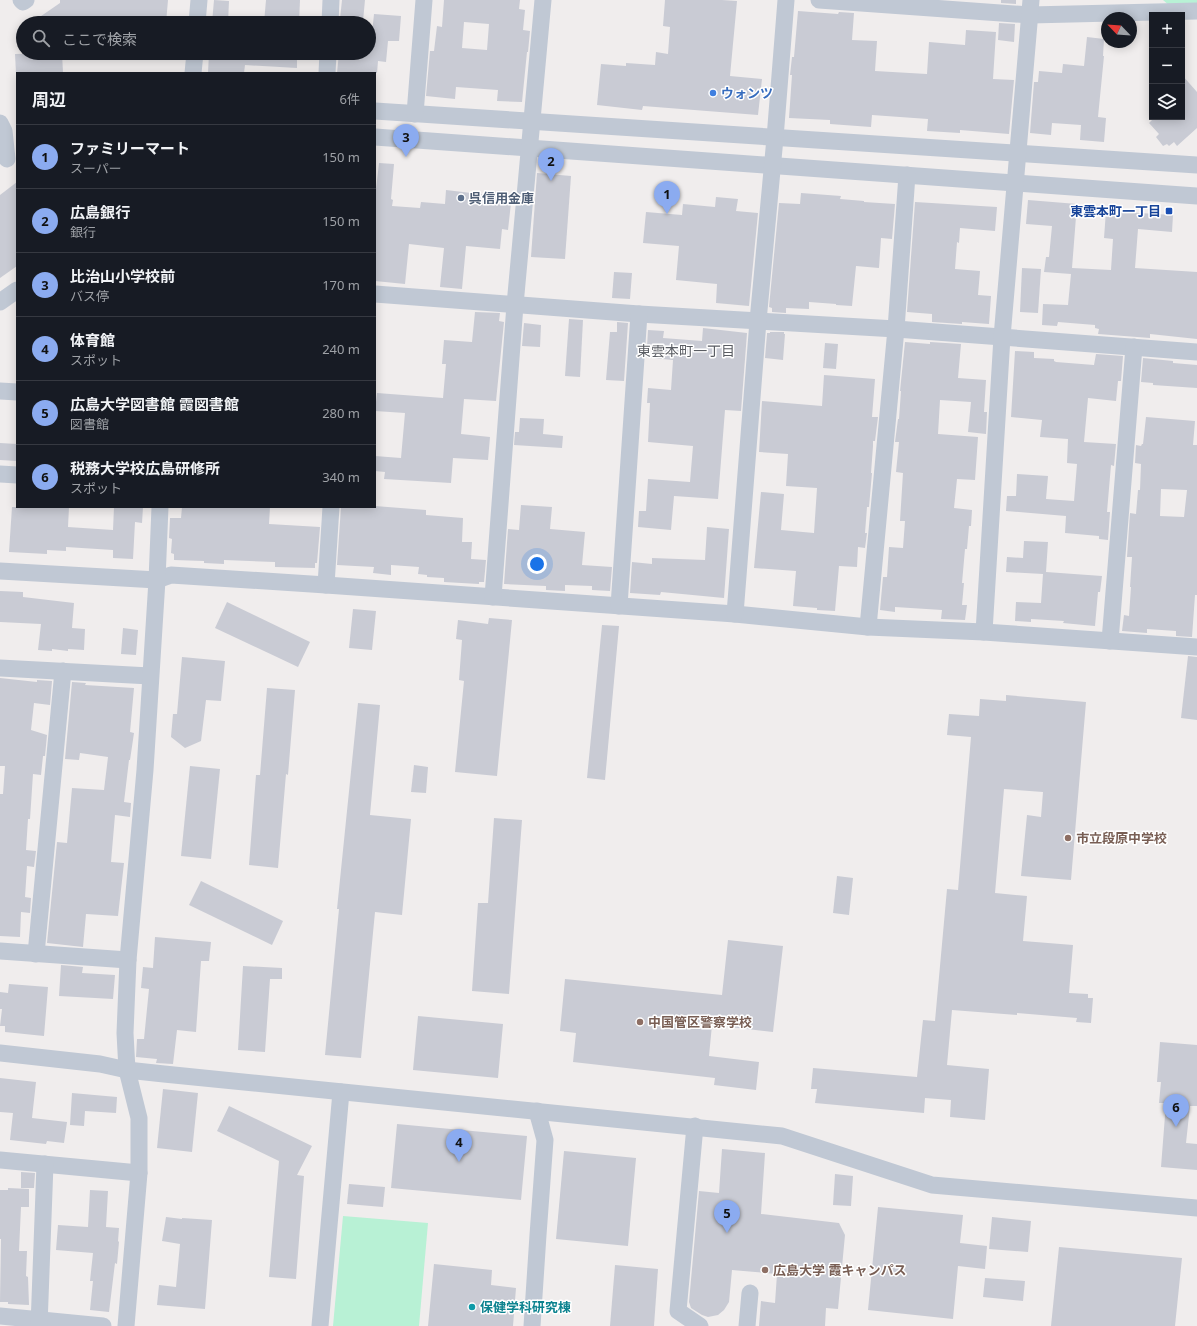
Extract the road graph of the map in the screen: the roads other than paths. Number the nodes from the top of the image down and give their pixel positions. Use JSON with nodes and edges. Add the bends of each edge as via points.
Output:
{"nodes":[{"id":1,"x":21,"y":0,"type":"edge"},
{"id":2,"x":26,"y":0,"type":"edge"},
{"id":3,"x":199,"y":0,"type":"edge"},
{"id":4,"x":331,"y":0,"type":"edge"},
{"id":5,"x":424,"y":0,"type":"edge"},
{"id":6,"x":543,"y":0,"type":"edge"},
{"id":7,"x":786,"y":0,"type":"edge"},
{"id":8,"x":819,"y":0,"type":"edge"},
{"id":9,"x":906,"y":3,"type":"edge"},
{"id":10,"x":1157,"y":6,"type":"edge"},
{"id":11,"x":1030,"y":8,"type":"edge"},
{"id":12,"x":1197,"y":11,"type":"edge"},
{"id":13,"x":198,"y":16,"type":"edge"},
{"id":14,"x":330,"y":16,"type":"edge"},
{"id":15,"x":194,"y":60,"type":"edge"},
{"id":16,"x":327,"y":60,"type":"edge"},
{"id":17,"x":193,"y":72,"type":"edge"},
{"id":18,"x":326,"y":72,"type":"edge"},
{"id":19,"x":376,"y":111,"type":"edge"},
{"id":20,"x":415,"y":114,"type":"junction"},
{"id":21,"x":532,"y":122,"type":"junction"},
{"id":22,"x":5,"y":128,"type":"edge"},
{"id":23,"x":376,"y":137,"type":"edge"},
{"id":24,"x":775,"y":138,"type":"junction"},
{"id":25,"x":530,"y":148,"type":"junction"},
{"id":26,"x":1019,"y":152,"type":"junction"},
{"id":27,"x":6,"y":157,"type":"edge"},
{"id":28,"x":1197,"y":165,"type":"edge"},
{"id":29,"x":772,"y":166,"type":"junction"},
{"id":30,"x":907,"y":175,"type":"junction"},
{"id":31,"x":1016,"y":183,"type":"junction"},
{"id":32,"x":1197,"y":196,"type":"edge"},
{"id":33,"x":16,"y":291,"type":"edge"},
{"id":34,"x":376,"y":294,"type":"edge"},
{"id":35,"x":0,"y":302,"type":"edge"},
{"id":36,"x":516,"y":305,"type":"junction"},
{"id":37,"x":639,"y":314,"type":"junction"},
{"id":38,"x":758,"y":321,"type":"junction"},
{"id":39,"x":896,"y":329,"type":"junction"},
{"id":40,"x":1002,"y":337,"type":"junction"},
{"id":41,"x":1134,"y":347,"type":"junction"},
{"id":42,"x":1197,"y":352,"type":"edge"},
{"id":43,"x":0,"y":391,"type":"edge"},
{"id":44,"x":16,"y":392,"type":"edge"},
{"id":45,"x":0,"y":474,"type":"edge"},
{"id":46,"x":16,"y":475,"type":"edge"},
{"id":47,"x":160,"y":508,"type":"edge"},
{"id":48,"x":331,"y":508,"type":"edge"},
{"id":49,"x":0,"y":571,"type":"edge"},
{"id":50,"x":157,"y":580,"type":"junction"},
{"id":51,"x":326,"y":585,"type":"junction"},
{"id":52,"x":493,"y":597,"type":"junction"},
{"id":53,"x":619,"y":606,"type":"junction"},
{"id":54,"x":736,"y":614,"type":"junction"},
{"id":55,"x":868,"y":627,"type":"junction"},
{"id":56,"x":984,"y":632,"type":"junction"},
{"id":57,"x":1110,"y":641,"type":"junction"},
{"id":58,"x":1197,"y":648,"type":"edge"},
{"id":59,"x":0,"y":668,"type":"edge"},
{"id":60,"x":63,"y":671,"type":"junction"},
{"id":61,"x":150,"y":676,"type":"junction"},
{"id":62,"x":0,"y":951,"type":"edge"},
{"id":63,"x":36,"y":954,"type":"junction"},
{"id":64,"x":128,"y":960,"type":"junction"},
{"id":65,"x":0,"y":1053,"type":"edge"},
{"id":66,"x":127,"y":1070,"type":"junction"},
{"id":67,"x":341,"y":1092,"type":"junction"},
{"id":68,"x":537,"y":1111,"type":"junction"},
{"id":69,"x":695,"y":1126,"type":"junction"},
{"id":70,"x":0,"y":1160,"type":"edge"},
{"id":71,"x":45,"y":1164,"type":"junction"},
{"id":72,"x":139,"y":1173,"type":"junction"},
{"id":73,"x":1197,"y":1208,"type":"edge"},
{"id":74,"x":750,"y":1293,"type":"dead end"},
{"id":75,"x":0,"y":1316,"type":"edge"},
{"id":76,"x":39,"y":1323,"type":"edge"},
{"id":77,"x":103,"y":1326,"type":"edge"},
{"id":78,"x":126,"y":1326,"type":"edge"},
{"id":79,"x":320,"y":1326,"type":"edge"},
{"id":80,"x":532,"y":1326,"type":"edge"},
{"id":81,"x":700,"y":1326,"type":"edge"},
{"id":82,"x":747,"y":1326,"type":"edge"}],
"edges":[{"from":1,"to":2,"type":"street"},
{"from":3,"to":13,"type":"street"},
{"from":4,"to":14,"type":"street"},
{"from":5,"to":20,"type":"street"},
{"from":6,"to":21,"type":"street"},
{"from":7,"to":24,"type":"street"},
{"from":8,"to":9,"type":"street"},
{"from":9,"to":11,"type":"street"},
{"from":10,"to":11,"type":"street"},
{"from":10,"to":12,"type":"street"},
{"from":11,"to":26,"type":"street"},
{"from":15,"to":17,"type":"street"},
{"from":16,"to":18,"type":"street"},
{"from":19,"to":20,"type":"street"},
{"from":20,"to":21,"type":"street"},
{"from":21,"to":24,"type":"street"},
{"from":21,"to":25,"type":"street"},
{"from":22,"to":27,"type":"street"},
{"from":23,"to":25,"type":"street"},
{"from":24,"to":26,"type":"street"},
{"from":24,"to":29,"type":"street"},
{"from":25,"to":29,"type":"street"},
{"from":25,"to":36,"type":"street"},
{"from":26,"to":28,"type":"street"},
{"from":26,"to":31,"type":"street"},
{"from":29,"to":30,"type":"street"},
{"from":29,"to":38,"type":"street"},
{"from":30,"to":31,"type":"street"},
{"from":30,"to":39,"type":"street"},
{"from":31,"to":32,"type":"street"},
{"from":31,"to":40,"type":"street"},
{"from":33,"to":35,"type":"street"},
{"from":34,"to":36,"type":"street"},
{"from":36,"to":37,"type":"street"},
{"from":36,"to":52,"type":"street"},
{"from":37,"to":38,"type":"street"},
{"from":37,"to":53,"type":"street"},
{"from":38,"to":39,"type":"street"},
{"from":38,"to":54,"type":"street"},
{"from":39,"to":40,"type":"street"},
{"from":39,"to":55,"type":"street"},
{"from":40,"to":41,"type":"street"},
{"from":40,"to":56,"type":"street"},
{"from":41,"to":42,"type":"street"},
{"from":41,"to":57,"type":"street"},
{"from":43,"to":44,"type":"street"},
{"from":45,"to":46,"type":"street"},
{"from":47,"to":50,"type":"street"},
{"from":48,"to":51,"type":"street"},
{"from":49,"to":50,"type":"street"},
{"from":50,"to":51,"type":"street","via":[[171,575]]},
{"from":50,"to":61,"type":"street"},
{"from":51,"to":52,"type":"street"},
{"from":52,"to":53,"type":"street"},
{"from":53,"to":54,"type":"street"},
{"from":54,"to":55,"type":"street"},
{"from":55,"to":56,"type":"street"},
{"from":56,"to":57,"type":"street"},
{"from":57,"to":58,"type":"street"},
{"from":59,"to":60,"type":"street"},
{"from":60,"to":61,"type":"street"},
{"from":60,"to":63,"type":"street"},
{"from":61,"to":64,"type":"street","via":[[145,770]]},
{"from":62,"to":63,"type":"street"},
{"from":63,"to":64,"type":"street"},
{"from":64,"to":66,"type":"street","via":[[125,1033]]},
{"from":65,"to":66,"type":"street","via":[[100,1064]]},
{"from":66,"to":67,"type":"street"},
{"from":66,"to":72,"type":"street","via":[[139,1118]]},
{"from":67,"to":68,"type":"street"},
{"from":67,"to":79,"type":"street"},
{"from":68,"to":69,"type":"street"},
{"from":68,"to":80,"type":"street","via":[[545,1140]]},
{"from":69,"to":73,"type":"street","via":[[782,1136],[932,1185]]},
{"from":69,"to":81,"type":"street","via":[[678,1311]]},
{"from":70,"to":71,"type":"street"},
{"from":71,"to":72,"type":"street"},
{"from":71,"to":76,"type":"street"},
{"from":72,"to":78,"type":"street"},
{"from":74,"to":82,"type":"street"},
{"from":75,"to":76,"type":"street"},
{"from":76,"to":77,"type":"street"}]}
